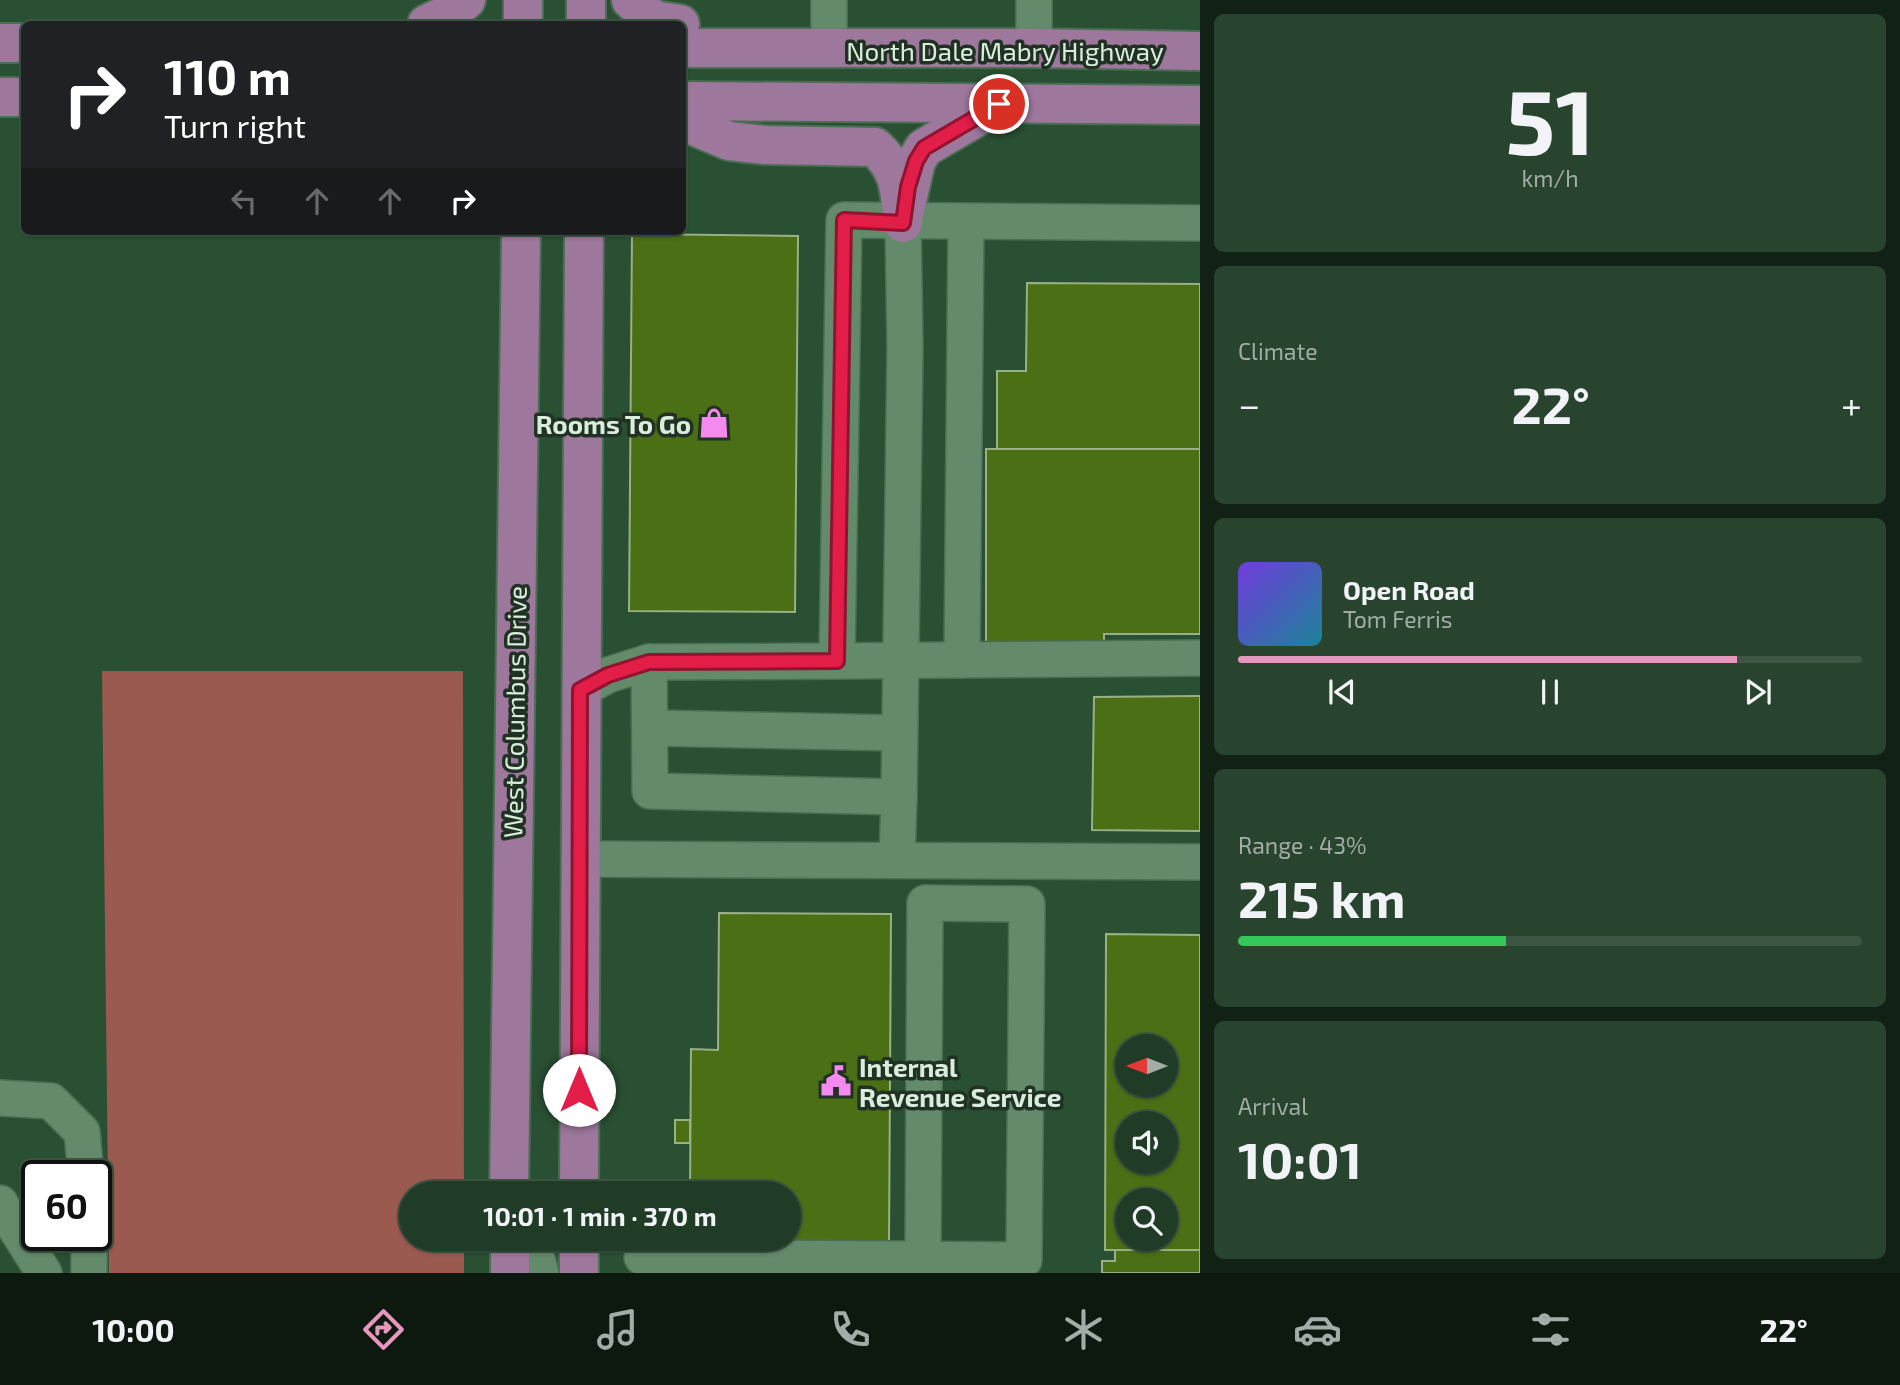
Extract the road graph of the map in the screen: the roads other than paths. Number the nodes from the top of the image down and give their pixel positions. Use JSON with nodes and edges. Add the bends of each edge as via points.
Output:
{"nodes":[{"id":1,"x":466,"y":0,"type":"edge"},
{"id":2,"x":523,"y":0,"type":"edge"},
{"id":3,"x":586,"y":0,"type":"edge"},
{"id":4,"x":631,"y":0,"type":"edge"},
{"id":5,"x":829,"y":0,"type":"edge"},
{"id":6,"x":1034,"y":0,"type":"edge"},
{"id":7,"x":433,"y":21,"type":"edge"},
{"id":8,"x":523,"y":21,"type":"edge"},
{"id":9,"x":586,"y":21,"type":"edge"},
{"id":10,"x":659,"y":21,"type":"edge"},
{"id":11,"x":686,"y":26,"type":"edge"},
{"id":12,"x":0,"y":43,"type":"edge"},
{"id":13,"x":21,"y":43,"type":"edge"},
{"id":14,"x":686,"y":48,"type":"edge"},
{"id":15,"x":819,"y":48,"type":"junction"},
{"id":16,"x":1034,"y":48,"type":"junction"},
{"id":17,"x":1200,"y":51,"type":"edge"},
{"id":18,"x":0,"y":97,"type":"edge"},
{"id":19,"x":21,"y":97,"type":"edge"},
{"id":20,"x":686,"y":101,"type":"edge"},
{"id":21,"x":999,"y":104,"type":"junction"},
{"id":22,"x":1200,"y":105,"type":"edge"},
{"id":23,"x":686,"y":123,"type":"edge"},
{"id":24,"x":903,"y":223,"type":"junction"},
{"id":25,"x":966,"y":223,"type":"junction"},
{"id":26,"x":1200,"y":223,"type":"edge"},
{"id":27,"x":507,"y":235,"type":"edge"},
{"id":28,"x":521,"y":235,"type":"edge"},
{"id":29,"x":584,"y":235,"type":"edge"},
{"id":30,"x":520,"y":292,"type":"junction"},
{"id":31,"x":1200,"y":658,"type":"edge"},
{"id":32,"x":962,"y":660,"type":"junction"},
{"id":33,"x":837,"y":661,"type":"junction"},
{"id":34,"x":901,"y":661,"type":"junction"},
{"id":35,"x":649,"y":662,"type":"junction"},
{"id":36,"x":580,"y":690,"type":"junction"},
{"id":37,"x":650,"y":728,"type":"junction"},
{"id":38,"x":899,"y":733,"type":"junction"},
{"id":39,"x":899,"y":797,"type":"junction"},
{"id":40,"x":579,"y":859,"type":"junction"},
{"id":41,"x":897,"y":860,"type":"junction"},
{"id":42,"x":1200,"y":862,"type":"edge"},
{"id":43,"x":0,"y":1098,"type":"edge"},
{"id":44,"x":85,"y":1160,"type":"edge"},
{"id":45,"x":512,"y":1181,"type":"edge"},
{"id":46,"x":579,"y":1181,"type":"edge"},
{"id":47,"x":0,"y":1203,"type":"edge"},
{"id":48,"x":89,"y":1251,"type":"edge"},
{"id":49,"x":510,"y":1251,"type":"edge"},
{"id":50,"x":535,"y":1251,"type":"edge"},
{"id":51,"x":579,"y":1251,"type":"edge"},
{"id":52,"x":642,"y":1257,"type":"dead end"},
{"id":53,"x":923,"y":1259,"type":"junction"},
{"id":54,"x":44,"y":1273,"type":"edge"},
{"id":55,"x":89,"y":1273,"type":"edge"},
{"id":56,"x":510,"y":1273,"type":"edge"},
{"id":57,"x":541,"y":1273,"type":"edge"},
{"id":58,"x":579,"y":1273,"type":"edge"}],
"edges":[{"from":1,"to":7,"type":"main road"},
{"from":2,"to":8,"type":"main road"},
{"from":3,"to":9,"type":"main road"},
{"from":4,"to":10,"type":"main road"},
{"from":5,"to":15,"type":"street"},
{"from":6,"to":16,"type":"street"},
{"from":11,"to":15,"type":"main road"},
{"from":12,"to":13,"type":"main road"},
{"from":14,"to":15,"type":"main road"},
{"from":15,"to":16,"type":"main road","name":"North Dale Mabry Highway"},
{"from":16,"to":17,"type":"main road","name":"North Dale Mabry Highway"},
{"from":18,"to":19,"type":"main road"},
{"from":20,"to":21,"type":"main road","name":"North Dale Mabry Highway"},
{"from":21,"to":22,"type":"main road","name":"North Dale Mabry Highway"},
{"from":21,"to":24,"type":"main road","via":[[924,148],[908,187]]},
{"from":23,"to":24,"type":"main road","via":[[729,141],[875,147],[896,176]]},
{"from":24,"to":25,"type":"street"},
{"from":24,"to":33,"type":"street","via":[[844,220]]},
{"from":24,"to":34,"type":"street"},
{"from":25,"to":26,"type":"street"},
{"from":25,"to":32,"type":"street"},
{"from":27,"to":30,"type":"main road"},
{"from":28,"to":30,"type":"main road","name":"West Columbus Drive"},
{"from":29,"to":36,"type":"main road"},
{"from":30,"to":45,"type":"main road","name":"West Columbus Drive"},
{"from":31,"to":32,"type":"street"},
{"from":32,"to":34,"type":"street"},
{"from":33,"to":34,"type":"street"},
{"from":33,"to":35,"type":"street"},
{"from":34,"to":38,"type":"street"},
{"from":35,"to":36,"type":"street"},
{"from":35,"to":37,"type":"street"},
{"from":36,"to":40,"type":"main road"},
{"from":37,"to":38,"type":"street"},
{"from":37,"to":39,"type":"street","via":[[650,790]]},
{"from":38,"to":39,"type":"street"},
{"from":39,"to":41,"type":"street"},
{"from":40,"to":41,"type":"street"},
{"from":40,"to":46,"type":"main road"},
{"from":41,"to":42,"type":"street"},
{"from":43,"to":44,"type":"street","via":[[51,1101],[82,1132]]},
{"from":47,"to":54,"type":"street"},
{"from":48,"to":55,"type":"street"},
{"from":49,"to":56,"type":"main road"},
{"from":50,"to":57,"type":"street"},
{"from":51,"to":58,"type":"main road"},
{"from":52,"to":53,"type":"street"},
{"from":53,"to":53,"type":"street","via":[[1024,1260],[1027,904],[925,903]]}]}
